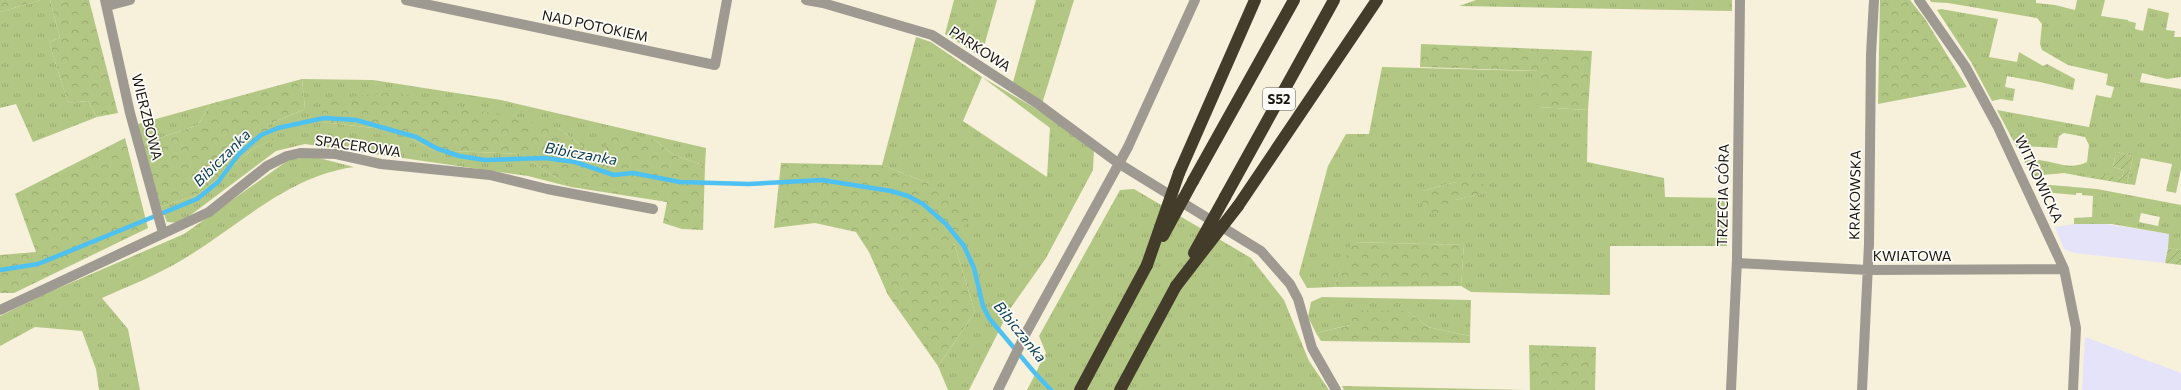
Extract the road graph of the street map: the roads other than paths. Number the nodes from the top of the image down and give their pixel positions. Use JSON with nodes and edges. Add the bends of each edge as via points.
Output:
{"nodes":[{"id":1,"x":130,"y":0,"type":"edge"},
{"id":2,"x":406,"y":0,"type":"edge"},
{"id":3,"x":727,"y":0,"type":"edge"},
{"id":4,"x":810,"y":0,"type":"edge"},
{"id":5,"x":1195,"y":0,"type":"edge"},
{"id":6,"x":1255,"y":0,"type":"edge"},
{"id":7,"x":1294,"y":0,"type":"edge"},
{"id":8,"x":1334,"y":0,"type":"edge"},
{"id":9,"x":1377,"y":0,"type":"edge"},
{"id":10,"x":1740,"y":0,"type":"edge"},
{"id":11,"x":1874,"y":0,"type":"edge"},
{"id":12,"x":1919,"y":0,"type":"edge"},
{"id":13,"x":106,"y":3,"type":"edge"},
{"id":14,"x":1118,"y":163,"type":"junction"},
{"id":15,"x":653,"y":209,"type":"dead end"},
{"id":16,"x":162,"y":229,"type":"junction"},
{"id":17,"x":1736,"y":264,"type":"junction"},
{"id":18,"x":1147,"y":265,"type":"junction"},
{"id":19,"x":2064,"y":269,"type":"junction"},
{"id":20,"x":1868,"y":270,"type":"junction"},
{"id":21,"x":1176,"y":286,"type":"junction"},
{"id":22,"x":0,"y":310,"type":"edge"},
{"id":23,"x":998,"y":390,"type":"edge"},
{"id":24,"x":1080,"y":390,"type":"edge"},
{"id":25,"x":1120,"y":390,"type":"edge"},
{"id":26,"x":1336,"y":390,"type":"edge"},
{"id":27,"x":1732,"y":390,"type":"edge"},
{"id":28,"x":1862,"y":390,"type":"edge"},
{"id":29,"x":2073,"y":390,"type":"edge"}],
"edges":[{"from":1,"to":13,"type":"street"},
{"from":2,"to":3,"type":"street","name":"NAD POTOKIEM","via":[[715,65]]},
{"from":4,"to":14,"type":"street","name":"PARKOWA","via":[[932,35],[1038,104]]},
{"from":5,"to":14,"type":"street","via":[[1128,147]]},
{"from":6,"to":18,"type":"highway","bridge":true,"via":[[1179,173]]},
{"from":7,"to":18,"type":"highway","number":"S52","bridge":true},
{"from":8,"to":21,"type":"highway","number":"S52","bridge":true},
{"from":9,"to":21,"type":"highway","bridge":true,"via":[[1238,206]]},
{"from":10,"to":17,"type":"street","name":"TRZECIA GÓRA"},
{"from":11,"to":20,"type":"street","name":"KRAKOWSKA"},
{"from":12,"to":19,"type":"street","name":"WITKOWICKA","via":[[1965,66],[1997,125]]},
{"from":13,"to":16,"type":"street","name":"WIERZBOWA","via":[[130,113]]},
{"from":14,"to":23,"type":"street"},
{"from":14,"to":26,"type":"street","name":"PARKOWA","via":[[1250,243],[1282,273],[1298,299],[1312,348]]},
{"from":15,"to":16,"type":"street","name":"SPACEROWA","via":[[547,189],[490,175],[381,164],[336,154],[300,153],[267,166],[209,212]]},
{"from":16,"to":22,"type":"street","name":"SPACEROWA"},
{"from":17,"to":20,"type":"street","name":"KWIATOWA"},
{"from":17,"to":27,"type":"street","name":"TRZECIA GÓRA"},
{"from":18,"to":24,"type":"highway","number":"S52"},
{"from":19,"to":20,"type":"street","name":"KWIATOWA"},
{"from":19,"to":29,"type":"street","name":"WITKOWICKA","via":[[2076,328]]},
{"from":20,"to":28,"type":"street","name":"KRAKOWSKA"},
{"from":21,"to":25,"type":"highway","number":"S52"}]}
